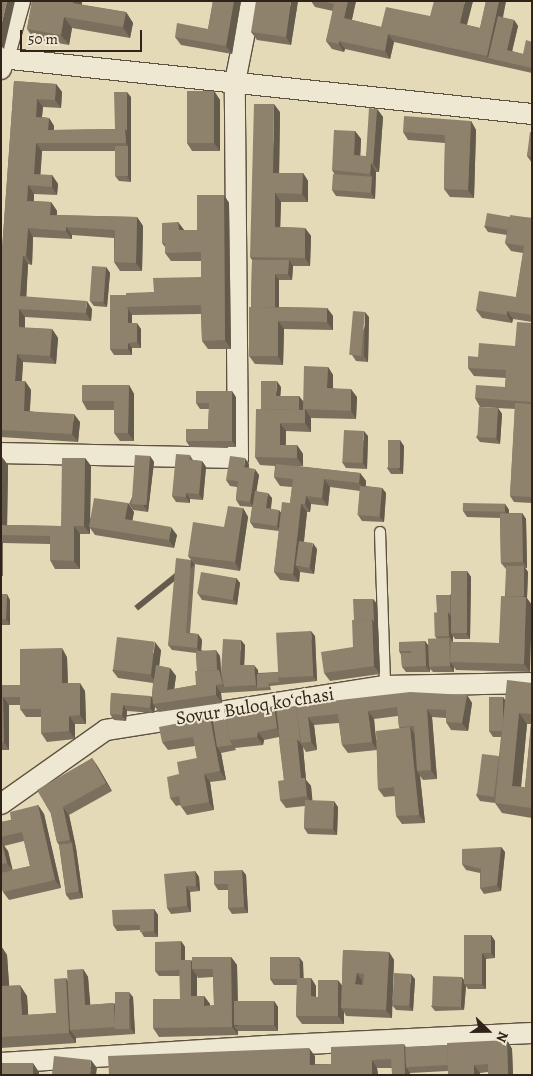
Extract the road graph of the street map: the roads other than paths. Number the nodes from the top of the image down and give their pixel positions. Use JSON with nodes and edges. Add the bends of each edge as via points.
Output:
{"nodes":[{"id":1,"x":20,"y":1,"type":"edge"},
{"id":2,"x":251,"y":1,"type":"edge"},
{"id":3,"x":2,"y":61,"type":"edge"},
{"id":4,"x":236,"y":82,"type":"junction"},
{"id":5,"x":532,"y":114,"type":"edge"},
{"id":6,"x":1,"y":453,"type":"edge"},
{"id":7,"x":380,"y":532,"type":"dead end"},
{"id":8,"x":532,"y":683,"type":"edge"},
{"id":9,"x":385,"y":686,"type":"junction"},
{"id":10,"x":1,"y":804,"type":"edge"},
{"id":11,"x":532,"y":1032,"type":"edge"},
{"id":12,"x":1,"y":1063,"type":"edge"},
{"id":13,"x":101,"y":1066,"type":"edge"}],
"edges":[{"from":1,"to":3,"type":"street"},
{"from":2,"to":4,"type":"street"},
{"from":3,"to":4,"type":"street"},
{"from":4,"to":5,"type":"street"},
{"from":4,"to":6,"type":"street","via":[[238,458]]},
{"from":7,"to":9,"type":"lane"},
{"from":8,"to":9,"type":"street","name":"Sovur Buloq koʻchasi"},
{"from":9,"to":10,"type":"street","name":"Sovur Buloq koʻchasi","via":[[106,730]]},
{"from":11,"to":13,"type":"street","via":[[266,1046]]},
{"from":12,"to":13,"type":"street"}]}
